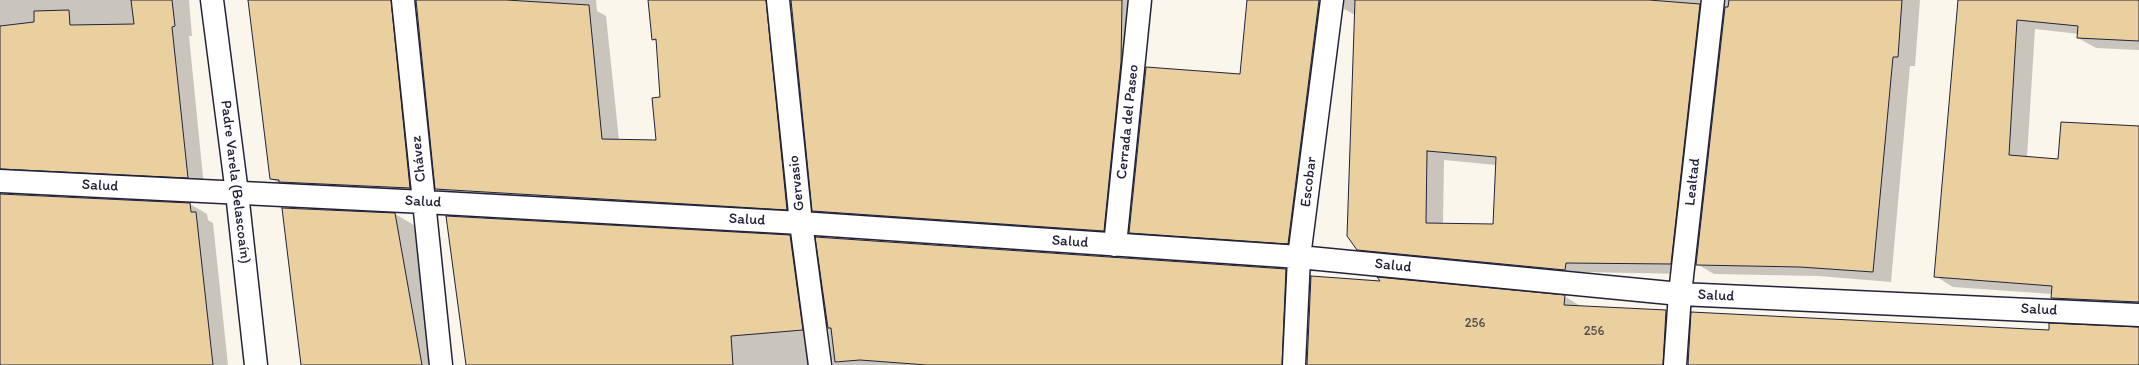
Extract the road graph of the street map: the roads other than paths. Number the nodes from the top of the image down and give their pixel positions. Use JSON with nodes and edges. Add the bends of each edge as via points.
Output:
{"nodes":[{"id":1,"x":212,"y":0,"type":"edge"},
{"id":2,"x":403,"y":0,"type":"edge"},
{"id":3,"x":778,"y":0,"type":"edge"},
{"id":4,"x":1140,"y":0,"type":"edge"},
{"id":5,"x":1332,"y":0,"type":"edge"},
{"id":6,"x":1713,"y":0,"type":"edge"},
{"id":7,"x":0,"y":181,"type":"edge"},
{"id":8,"x":238,"y":193,"type":"junction"},
{"id":9,"x":424,"y":202,"type":"junction"},
{"id":10,"x":801,"y":223,"type":"junction"},
{"id":11,"x":1115,"y":245,"type":"junction"},
{"id":12,"x":1299,"y":257,"type":"junction"},
{"id":13,"x":1680,"y":294,"type":"junction"},
{"id":14,"x":2139,"y":315,"type":"edge"},
{"id":15,"x":256,"y":365,"type":"edge"},
{"id":16,"x":441,"y":365,"type":"edge"},
{"id":17,"x":820,"y":365,"type":"edge"},
{"id":18,"x":1294,"y":365,"type":"edge"},
{"id":19,"x":1676,"y":365,"type":"edge"}],
"edges":[{"from":1,"to":8,"type":"street","name":"Padre Varela (Belascoaín)"},
{"from":2,"to":9,"type":"street","name":"Chávez"},
{"from":3,"to":10,"type":"street","name":"Gervasio"},
{"from":4,"to":11,"type":"street","name":"Cerrada del Paseo"},
{"from":5,"to":12,"type":"street","name":"Escobar"},
{"from":6,"to":13,"type":"street","name":"Lealtad"},
{"from":7,"to":8,"type":"street","name":"Salud"},
{"from":8,"to":9,"type":"street","name":"Salud"},
{"from":8,"to":15,"type":"street","name":"Padre Varela (Belascoaín)"},
{"from":9,"to":10,"type":"street","name":"Salud"},
{"from":9,"to":16,"type":"street","name":"Chávez"},
{"from":10,"to":11,"type":"street","name":"Salud"},
{"from":10,"to":17,"type":"street","name":"Gervasio"},
{"from":11,"to":12,"type":"street","name":"Salud"},
{"from":12,"to":13,"type":"street","name":"Salud"},
{"from":12,"to":18,"type":"street","name":"Escobar"},
{"from":13,"to":14,"type":"street","name":"Salud"},
{"from":13,"to":19,"type":"street","name":"Lealtad"}]}
